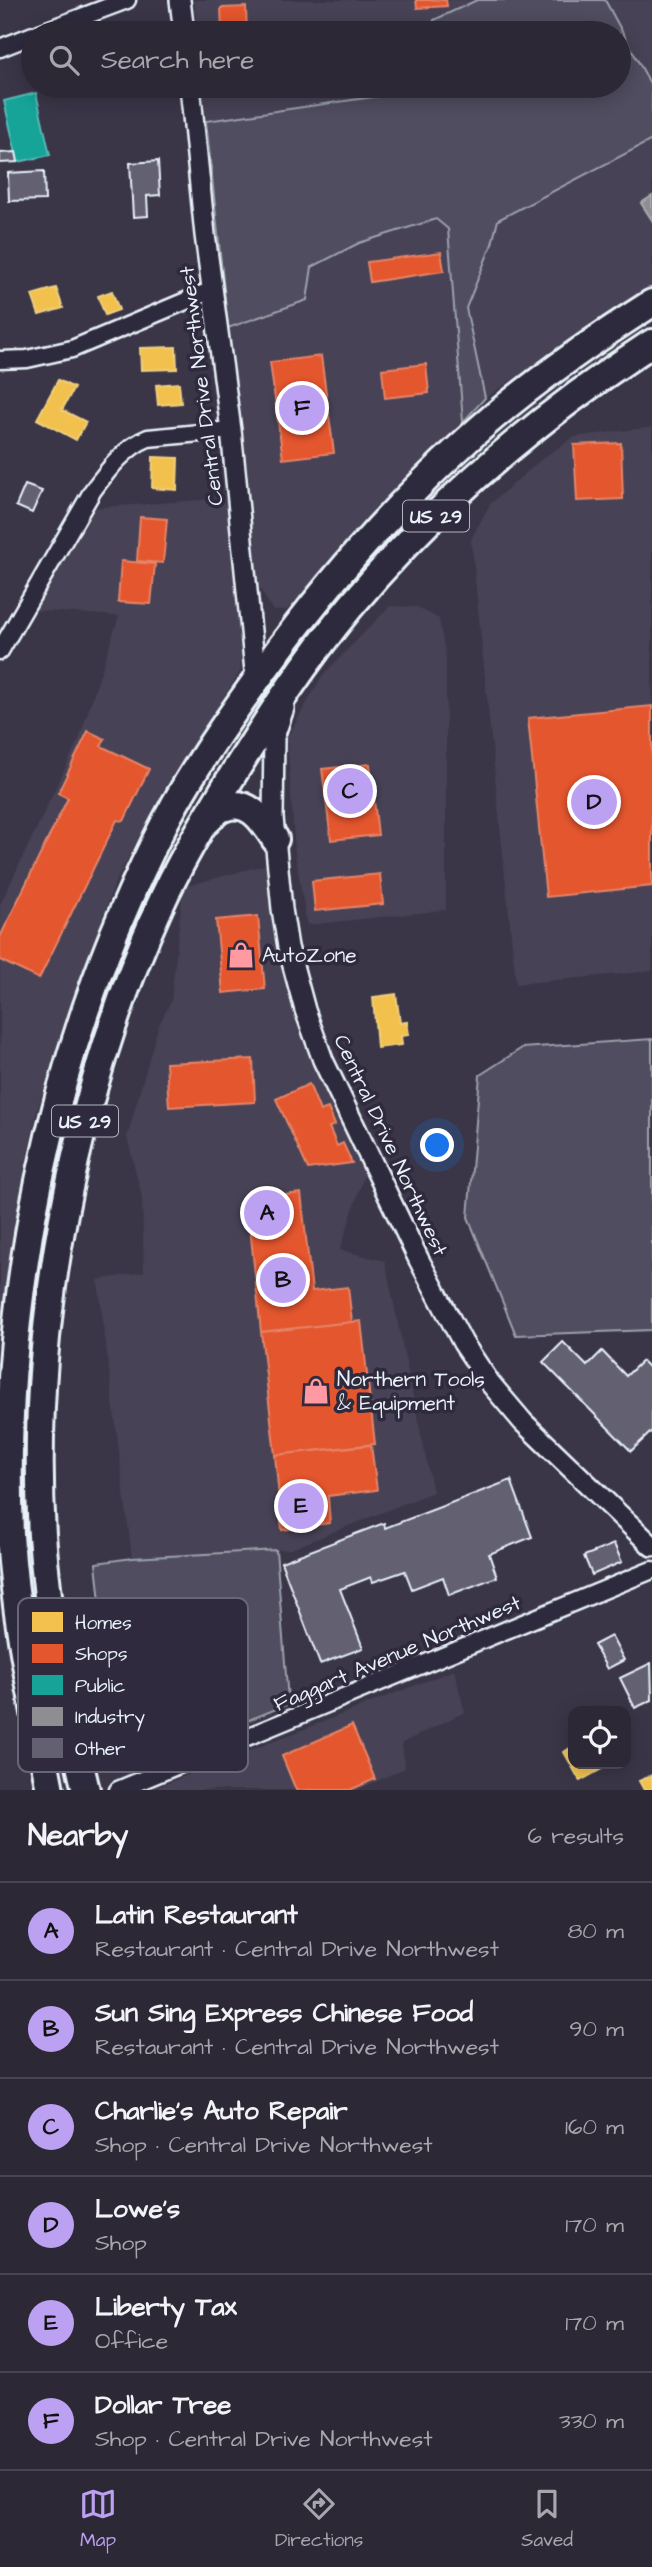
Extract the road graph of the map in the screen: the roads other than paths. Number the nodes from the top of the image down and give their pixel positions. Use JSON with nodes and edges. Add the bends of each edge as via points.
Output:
{"nodes":[{"id":1,"x":127,"y":0,"type":"edge"},
{"id":2,"x":180,"y":0,"type":"edge"},
{"id":3,"x":71,"y":21,"type":"edge"},
{"id":4,"x":183,"y":21,"type":"edge"},
{"id":5,"x":21,"y":40,"type":"edge"},
{"id":6,"x":0,"y":48,"type":"edge"},
{"id":7,"x":191,"y":98,"type":"edge"},
{"id":8,"x":212,"y":290,"type":"junction"},
{"id":9,"x":652,"y":303,"type":"edge"},
{"id":10,"x":652,"y":343,"type":"edge"},
{"id":11,"x":0,"y":360,"type":"edge"},
{"id":12,"x":231,"y":429,"type":"junction"},
{"id":13,"x":0,"y":651,"type":"edge"},
{"id":14,"x":256,"y":681,"type":"junction"},
{"id":15,"x":291,"y":687,"type":"junction"},
{"id":16,"x":202,"y":826,"type":"junction"},
{"id":17,"x":275,"y":839,"type":"junction"},
{"id":18,"x":159,"y":908,"type":"junction"},
{"id":19,"x":12,"y":1313,"type":"edge"},
{"id":20,"x":49,"y":1314,"type":"junction"},
{"id":21,"x":652,"y":1546,"type":"edge"},
{"id":22,"x":652,"y":1570,"type":"edge"},
{"id":23,"x":50,"y":1598,"type":"edge"},
{"id":24,"x":18,"y":1613,"type":"edge"},
{"id":25,"x":248,"y":1736,"type":"edge"},
{"id":26,"x":47,"y":1772,"type":"edge"},
{"id":27,"x":82,"y":1772,"type":"edge"},
{"id":28,"x":162,"y":1772,"type":"edge"},
{"id":29,"x":50,"y":1790,"type":"edge"},
{"id":30,"x":86,"y":1790,"type":"edge"},
{"id":31,"x":118,"y":1790,"type":"edge"}],
"edges":[{"from":1,"to":3,"type":"street"},
{"from":2,"to":4,"type":"street"},
{"from":5,"to":6,"type":"street"},
{"from":7,"to":8,"type":"street","name":"Central Drive Northwest"},
{"from":8,"to":11,"type":"street","via":[[72,349]]},
{"from":8,"to":12,"type":"street","name":"Central Drive Northwest"},
{"from":9,"to":14,"type":"highway","number":"US 29","via":[[466,441],[367,541]]},
{"from":10,"to":15,"type":"highway","number":"US 29","via":[[586,388],[471,482],[351,606]]},
{"from":12,"to":13,"type":"street","via":[[136,443],[93,490]]},
{"from":12,"to":14,"type":"street","name":"Central Drive Northwest"},
{"from":14,"to":18,"type":"highway","via":[[258,702],[183,834]]},
{"from":14,"to":19,"type":"highway","number":"US 29","via":[[194,771],[156,840],[83,1012],[49,1132]]},
{"from":15,"to":16,"type":"highway","number":"US 29"},
{"from":15,"to":17,"type":"street","name":"Central Drive Northwest","via":[[274,737]]},
{"from":16,"to":17,"type":"highway","via":[[223,808],[237,806],[260,816]]},
{"from":16,"to":18,"type":"highway","number":"US 29"},
{"from":17,"to":21,"type":"street","name":"Central Drive Northwest","via":[[288,947],[307,1018],[419,1260],[463,1343],[523,1422]]},
{"from":18,"to":20,"type":"highway","number":"US 29","via":[[122,1003],[79,1139]]},
{"from":19,"to":20,"type":"highway"},
{"from":19,"to":24,"type":"highway","number":"US 29","via":[[8,1465]]},
{"from":20,"to":23,"type":"highway","number":"US 29","via":[[41,1438],[42,1534]]},
{"from":22,"to":25,"type":"street","name":"Faggart Avenue Northwest"},
{"from":26,"to":29,"type":"highway","number":"US 29"},
{"from":27,"to":30,"type":"highway","number":"US 29"},
{"from":28,"to":31,"type":"street","name":"Faggart Avenue Northwest"}]}
